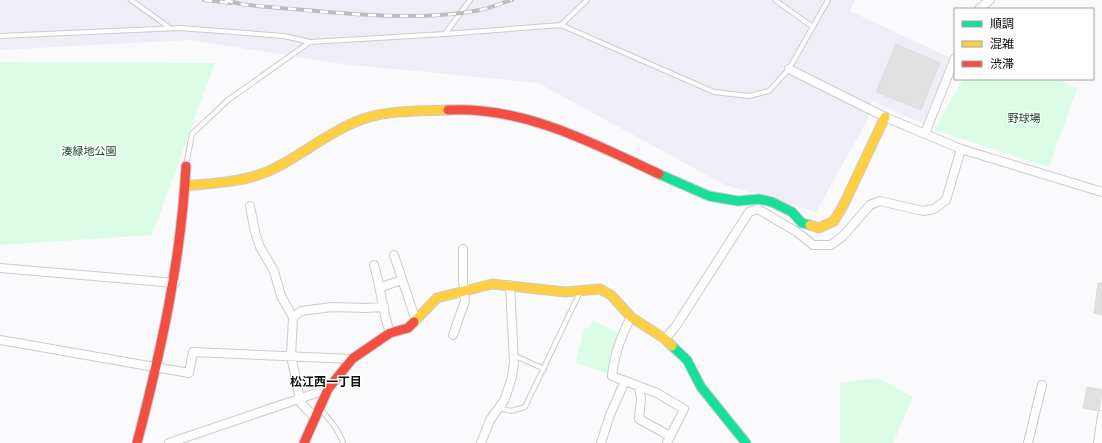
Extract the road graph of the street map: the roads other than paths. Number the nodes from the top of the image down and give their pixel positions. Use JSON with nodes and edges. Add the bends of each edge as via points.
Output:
{"nodes":[{"id":1,"x":131,"y":0,"type":"edge"},
{"id":2,"x":470,"y":0,"type":"edge"},
{"id":3,"x":587,"y":0,"type":"edge"},
{"id":4,"x":775,"y":0,"type":"edge"},
{"id":5,"x":828,"y":0,"type":"edge"},
{"id":6,"x":990,"y":0,"type":"edge"},
{"id":7,"x":980,"y":8,"type":"edge"},
{"id":8,"x":561,"y":25,"type":"junction"},
{"id":9,"x":813,"y":27,"type":"junction"},
{"id":10,"x":170,"y":28,"type":"junction"},
{"id":11,"x":445,"y":34,"type":"junction"},
{"id":12,"x":0,"y":36,"type":"edge"},
{"id":13,"x":310,"y":42,"type":"junction"},
{"id":14,"x":954,"y":60,"type":"edge"},
{"id":15,"x":789,"y":69,"type":"junction"},
{"id":16,"x":885,"y":117,"type":"junction"},
{"id":17,"x":925,"y":133,"type":"junction"},
{"id":18,"x":961,"y":149,"type":"junction"},
{"id":19,"x":186,"y":166,"type":"joint"},
{"id":20,"x":186,"y":186,"type":"junction"},
{"id":21,"x":1102,"y":192,"type":"edge"},
{"id":22,"x":250,"y":206,"type":"dead end"},
{"id":23,"x":802,"y":223,"type":"junction"},
{"id":24,"x":797,"y":232,"type":"junction"},
{"id":25,"x":463,"y":249,"type":"dead end"},
{"id":26,"x":394,"y":255,"type":"dead end"},
{"id":27,"x":374,"y":265,"type":"dead end"},
{"id":28,"x":0,"y":268,"type":"edge"},
{"id":29,"x":402,"y":280,"type":"junction"},
{"id":30,"x":175,"y":283,"type":"junction"},
{"id":31,"x":510,"y":285,"type":"junction"},
{"id":32,"x":381,"y":287,"type":"junction"},
{"id":33,"x":582,"y":290,"type":"junction"},
{"id":34,"x":464,"y":292,"type":"junction"},
{"id":35,"x":384,"y":307,"type":"junction"},
{"id":36,"x":293,"y":317,"type":"junction"},
{"id":37,"x":631,"y":317,"type":"junction"},
{"id":38,"x":416,"y":321,"type":"junction"},
{"id":39,"x":390,"y":333,"type":"junction"},
{"id":40,"x":453,"y":336,"type":"dead end"},
{"id":41,"x":665,"y":339,"type":"junction"},
{"id":42,"x":0,"y":340,"type":"edge"},
{"id":43,"x":513,"y":355,"type":"junction"},
{"id":44,"x":291,"y":356,"type":"junction"},
{"id":45,"x":352,"y":359,"type":"junction"},
{"id":46,"x":157,"y":369,"type":"junction"},
{"id":47,"x":544,"y":369,"type":"junction"},
{"id":48,"x":626,"y":381,"type":"junction"},
{"id":49,"x":1042,"y":385,"type":"dead end"},
{"id":50,"x":639,"y":386,"type":"junction"},
{"id":51,"x":328,"y":389,"type":"junction"},
{"id":52,"x":300,"y":398,"type":"junction"},
{"id":53,"x":499,"y":408,"type":"junction"},
{"id":54,"x":319,"y":409,"type":"junction"},
{"id":55,"x":1102,"y":415,"type":"edge"},
{"id":56,"x":315,"y":418,"type":"junction"},
{"id":57,"x":1101,"y":427,"type":"edge"},
{"id":58,"x":669,"y":439,"type":"edge"},
{"id":59,"x":137,"y":443,"type":"edge"},
{"id":60,"x":169,"y":443,"type":"edge"},
{"id":61,"x":304,"y":443,"type":"edge"},
{"id":62,"x":343,"y":443,"type":"edge"},
{"id":63,"x":481,"y":443,"type":"edge"},
{"id":64,"x":601,"y":443,"type":"edge"},
{"id":65,"x":746,"y":443,"type":"edge"},
{"id":66,"x":1028,"y":443,"type":"edge"},
{"id":67,"x":1098,"y":443,"type":"edge"}],
"edges":[{"from":1,"to":10,"type":"lane"},
{"from":2,"to":11,"type":"lane"},
{"from":3,"to":8,"type":"lane"},
{"from":4,"to":9,"type":"lane"},
{"from":5,"to":9,"type":"lane"},
{"from":6,"to":7,"type":"street"},
{"from":8,"to":11,"type":"lane"},
{"from":8,"to":15,"type":"lane","via":[[714,92],[749,96],[769,91]]},
{"from":9,"to":15,"type":"lane"},
{"from":10,"to":12,"type":"lane"},
{"from":10,"to":13,"type":"lane","via":[[284,36]]},
{"from":11,"to":13,"type":"lane"},
{"from":13,"to":19,"type":"lane","via":[[228,100],[192,134]]},
{"from":14,"to":17,"type":"street"},
{"from":15,"to":16,"type":"street"},
{"from":16,"to":17,"type":"street"},
{"from":16,"to":23,"type":"street","via":[[834,221],[819,228]]},
{"from":17,"to":18,"type":"street"},
{"from":18,"to":21,"type":"street"},
{"from":18,"to":24,"type":"street","via":[[946,200],[934,209],[924,211],[880,201],[870,205],[843,236],[831,245],[813,245]]},
{"from":19,"to":20,"type":"street"},
{"from":20,"to":23,"type":"street","via":[[240,180],[276,168],[339,130],[364,120],[391,113],[463,109],[512,116],[574,134],[709,196],[738,201],[759,199],[772,202],[792,212]]},
{"from":20,"to":30,"type":"street"},
{"from":22,"to":36,"type":"street","via":[[260,247],[274,271],[281,296]]},
{"from":23,"to":24,"type":"street"},
{"from":24,"to":41,"type":"street","via":[[758,209],[749,212],[676,326]]},
{"from":25,"to":34,"type":"street"},
{"from":26,"to":29,"type":"street"},
{"from":27,"to":32,"type":"street"},
{"from":28,"to":30,"type":"street"},
{"from":29,"to":32,"type":"street"},
{"from":29,"to":38,"type":"street"},
{"from":30,"to":46,"type":"street"},
{"from":31,"to":33,"type":"street","via":[[545,291]]},
{"from":31,"to":34,"type":"street","via":[[492,284]]},
{"from":31,"to":43,"type":"street"},
{"from":32,"to":35,"type":"street"},
{"from":33,"to":37,"type":"street","via":[[600,289],[611,295]]},
{"from":33,"to":47,"type":"lane"},
{"from":34,"to":38,"type":"street","via":[[437,298]]},
{"from":34,"to":40,"type":"street","via":[[465,301]]},
{"from":35,"to":36,"type":"street","via":[[332,307],[301,311]]},
{"from":35,"to":39,"type":"street"},
{"from":36,"to":44,"type":"street"},
{"from":37,"to":41,"type":"street"},
{"from":37,"to":48,"type":"street","via":[[620,338],[613,363],[612,376]]},
{"from":38,"to":39,"type":"street","via":[[408,328]]},
{"from":39,"to":45,"type":"street"},
{"from":41,"to":65,"type":"street","via":[[687,360],[701,387]]},
{"from":42,"to":46,"type":"street"},
{"from":43,"to":47,"type":"lane"},
{"from":43,"to":53,"type":"street","via":[[512,377],[505,399]]},
{"from":44,"to":45,"type":"street"},
{"from":44,"to":46,"type":"street","via":[[193,352],[189,373]]},
{"from":44,"to":52,"type":"street"},
{"from":45,"to":51,"type":"street"},
{"from":46,"to":59,"type":"street"},
{"from":47,"to":53,"type":"lane","via":[[525,407],[512,411]]},
{"from":48,"to":50,"type":"street"},
{"from":48,"to":64,"type":"street","via":[[610,415]]},
{"from":49,"to":66,"type":"street"},
{"from":50,"to":58,"type":"street","via":[[639,418]]},
{"from":50,"to":58,"type":"street","via":[[684,409]]},
{"from":51,"to":52,"type":"street"},
{"from":51,"to":54,"type":"street"},
{"from":52,"to":56,"type":"street","via":[[305,410]]},
{"from":52,"to":60,"type":"street"},
{"from":53,"to":63,"type":"street","via":[[490,420]]},
{"from":54,"to":56,"type":"street"},
{"from":54,"to":62,"type":"lane","via":[[332,423]]},
{"from":55,"to":57,"type":"street"},
{"from":56,"to":61,"type":"street"},
{"from":57,"to":67,"type":"street"}]}
